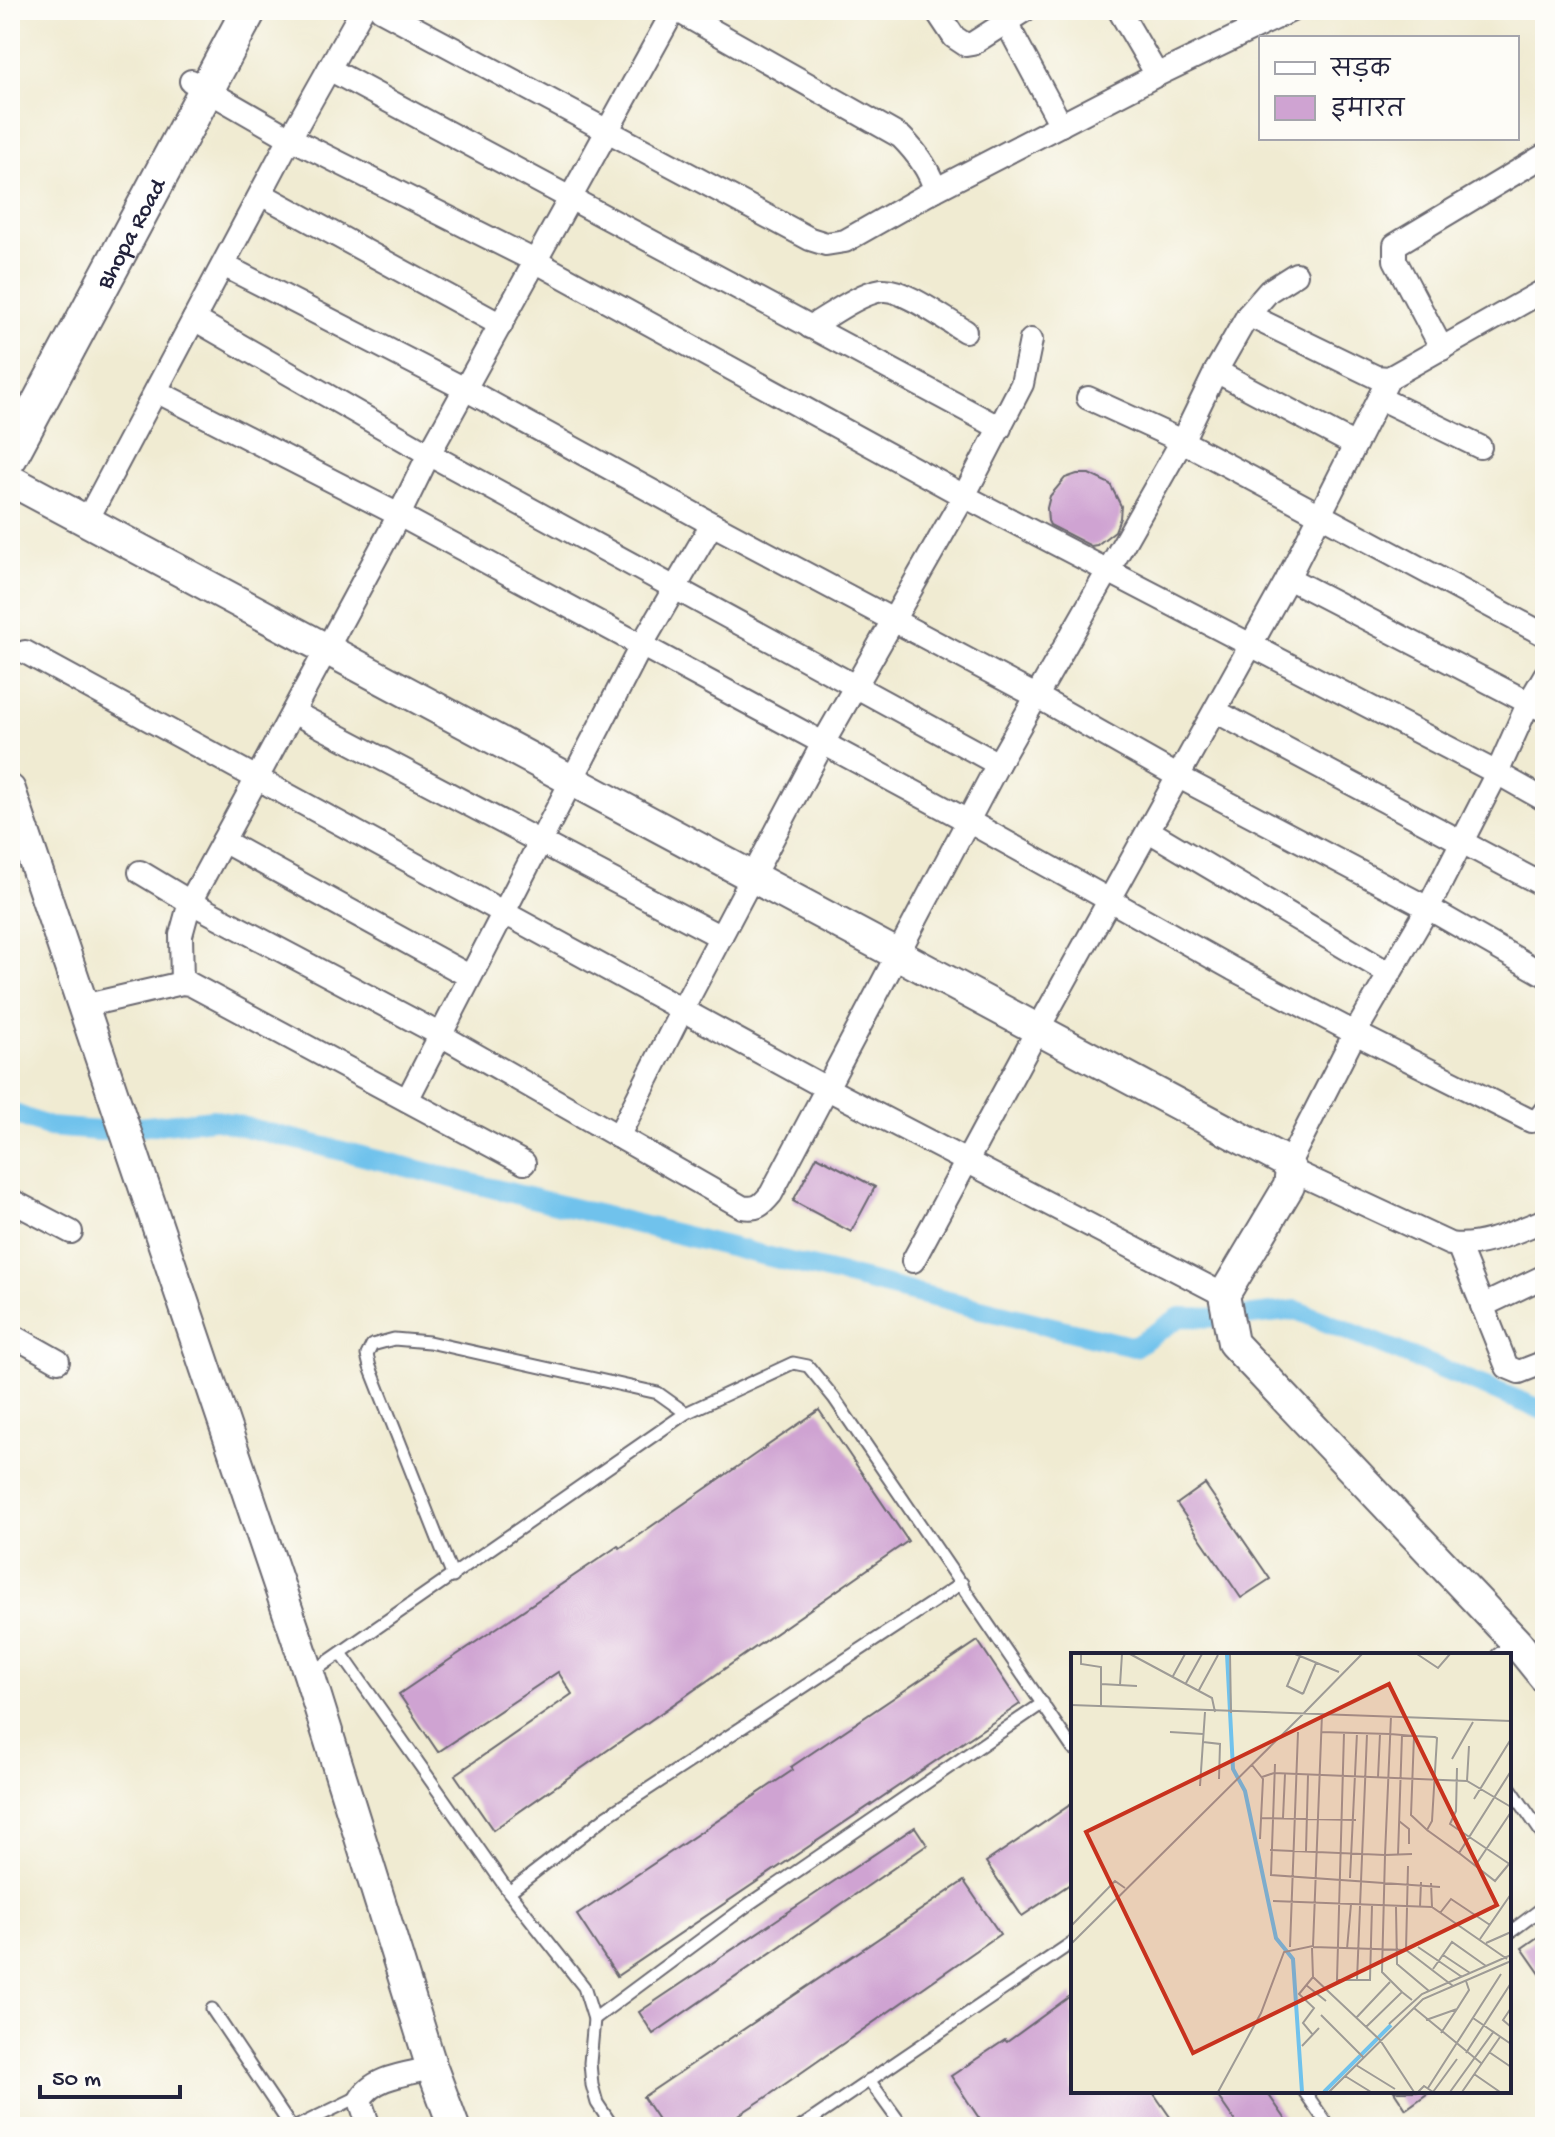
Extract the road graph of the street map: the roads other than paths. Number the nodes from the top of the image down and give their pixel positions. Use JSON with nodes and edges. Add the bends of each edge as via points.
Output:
{"nodes":[{"id":1,"x":229,"y":10,"type":"edge"},
{"id":2,"x":249,"y":10,"type":"edge"},
{"id":3,"x":362,"y":10,"type":"edge"},
{"id":4,"x":381,"y":10,"type":"edge"},
{"id":5,"x":675,"y":10,"type":"edge"},
{"id":6,"x":936,"y":10,"type":"edge"},
{"id":7,"x":1119,"y":10,"type":"edge"},
{"id":8,"x":1280,"y":13,"type":"edge"},
{"id":9,"x":1016,"y":16,"type":"edge"},
{"id":10,"x":329,"y":69,"type":"junction"},
{"id":11,"x":1157,"y":75,"type":"junction"},
{"id":12,"x":198,"y":86,"type":"junction"},
{"id":13,"x":1061,"y":125,"type":"junction"},
{"id":14,"x":607,"y":129,"type":"junction"},
{"id":15,"x":290,"y":138,"type":"junction"},
{"id":16,"x":1545,"y":155,"type":"edge"},
{"id":17,"x":935,"y":190,"type":"junction"},
{"id":18,"x":261,"y":194,"type":"junction"},
{"id":19,"x":569,"y":195,"type":"junction"},
{"id":20,"x":535,"y":261,"type":"junction"},
{"id":21,"x":225,"y":266,"type":"junction"},
{"id":22,"x":1296,"y":274,"type":"dead end"},
{"id":23,"x":1545,"y":290,"type":"edge"},
{"id":24,"x":1248,"y":315,"type":"junction"},
{"id":25,"x":194,"y":319,"type":"junction"},
{"id":26,"x":501,"y":325,"type":"junction"},
{"id":27,"x":810,"y":327,"type":"junction"},
{"id":28,"x":965,"y":331,"type":"dead end"},
{"id":29,"x":1031,"y":340,"type":"dead end"},
{"id":30,"x":1442,"y":349,"type":"junction"},
{"id":31,"x":1216,"y":371,"type":"junction"},
{"id":32,"x":1389,"y":378,"type":"junction"},
{"id":33,"x":465,"y":389,"type":"junction"},
{"id":34,"x":156,"y":391,"type":"junction"},
{"id":35,"x":1088,"y":398,"type":"dead end"},
{"id":36,"x":1379,"y":398,"type":"junction"},
{"id":37,"x":10,"y":426,"type":"edge"},
{"id":38,"x":1000,"y":428,"type":"junction"},
{"id":39,"x":1182,"y":441,"type":"junction"},
{"id":40,"x":1355,"y":445,"type":"junction"},
{"id":41,"x":1480,"y":447,"type":"dead end"},
{"id":42,"x":429,"y":454,"type":"junction"},
{"id":43,"x":10,"y":457,"type":"edge"},
{"id":44,"x":10,"y":480,"type":"edge"},
{"id":45,"x":964,"y":496,"type":"junction"},
{"id":46,"x":1321,"y":514,"type":"junction"},
{"id":47,"x":399,"y":515,"type":"junction"},
{"id":48,"x":86,"y":522,"type":"junction"},
{"id":49,"x":712,"y":524,"type":"junction"},
{"id":50,"x":1107,"y":569,"type":"junction"},
{"id":51,"x":1288,"y":578,"type":"junction"},
{"id":52,"x":676,"y":586,"type":"junction"},
{"id":53,"x":893,"y":621,"type":"junction"},
{"id":54,"x":1545,"y":635,"type":"edge"},
{"id":55,"x":1251,"y":644,"type":"junction"},
{"id":56,"x":641,"y":646,"type":"junction"},
{"id":57,"x":327,"y":650,"type":"junction"},
{"id":58,"x":25,"y":652,"type":"dead end"},
{"id":59,"x":1545,"y":675,"type":"edge"},
{"id":60,"x":856,"y":684,"type":"junction"},
{"id":61,"x":1036,"y":696,"type":"junction"},
{"id":62,"x":1536,"y":707,"type":"edge"},
{"id":63,"x":1215,"y":711,"type":"junction"},
{"id":64,"x":293,"y":712,"type":"junction"},
{"id":65,"x":822,"y":745,"type":"junction"},
{"id":66,"x":998,"y":764,"type":"junction"},
{"id":67,"x":1497,"y":773,"type":"junction"},
{"id":68,"x":1179,"y":777,"type":"junction"},
{"id":69,"x":257,"y":779,"type":"junction"},
{"id":70,"x":572,"y":781,"type":"junction"},
{"id":71,"x":10,"y":790,"type":"edge"},
{"id":72,"x":1545,"y":800,"type":"edge"},
{"id":73,"x":968,"y":821,"type":"junction"},
{"id":74,"x":1149,"y":831,"type":"junction"},
{"id":75,"x":223,"y":841,"type":"junction"},
{"id":76,"x":538,"y":841,"type":"junction"},
{"id":77,"x":1461,"y":843,"type":"junction"},
{"id":78,"x":140,"y":872,"type":"dead end"},
{"id":79,"x":753,"y":878,"type":"junction"},
{"id":80,"x":1545,"y":886,"type":"edge"},
{"id":81,"x":1111,"y":901,"type":"junction"},
{"id":82,"x":190,"y":902,"type":"junction"},
{"id":83,"x":1428,"y":908,"type":"junction"},
{"id":84,"x":502,"y":912,"type":"junction"},
{"id":85,"x":721,"y":937,"type":"junction"},
{"id":86,"x":898,"y":955,"type":"junction"},
{"id":87,"x":1390,"y":974,"type":"junction"},
{"id":88,"x":1545,"y":975,"type":"edge"},
{"id":89,"x":469,"y":976,"type":"junction"},
{"id":90,"x":182,"y":983,"type":"junction"},
{"id":91,"x":83,"y":1006,"type":"junction"},
{"id":92,"x":682,"y":1010,"type":"junction"},
{"id":93,"x":1038,"y":1029,"type":"junction"},
{"id":94,"x":1355,"y":1033,"type":"junction"},
{"id":95,"x":439,"y":1034,"type":"junction"},
{"id":96,"x":826,"y":1088,"type":"junction"},
{"id":97,"x":407,"y":1100,"type":"junction"},
{"id":98,"x":1545,"y":1111,"type":"edge"},
{"id":99,"x":618,"y":1137,"type":"junction"},
{"id":100,"x":967,"y":1161,"type":"junction"},
{"id":101,"x":524,"y":1163,"type":"dead end"},
{"id":102,"x":1290,"y":1167,"type":"junction"},
{"id":103,"x":10,"y":1200,"type":"edge"},
{"id":104,"x":1545,"y":1220,"type":"edge"},
{"id":105,"x":71,"y":1232,"type":"dead end"},
{"id":106,"x":1458,"y":1245,"type":"junction"},
{"id":107,"x":913,"y":1261,"type":"dead end"},
{"id":108,"x":1545,"y":1276,"type":"edge"},
{"id":109,"x":1224,"y":1295,"type":"junction"},
{"id":110,"x":1482,"y":1306,"type":"junction"},
{"id":111,"x":10,"y":1334,"type":"edge"},
{"id":112,"x":58,"y":1361,"type":"dead end"},
{"id":113,"x":1545,"y":1362,"type":"edge"},
{"id":114,"x":686,"y":1413,"type":"junction"},
{"id":115,"x":453,"y":1577,"type":"junction"},
{"id":116,"x":962,"y":1583,"type":"junction"},
{"id":117,"x":1506,"y":1648,"type":"edge"},
{"id":118,"x":341,"y":1653,"type":"junction"},
{"id":119,"x":309,"y":1674,"type":"junction"},
{"id":120,"x":1545,"y":1678,"type":"edge"},
{"id":121,"x":1043,"y":1703,"type":"junction"},
{"id":122,"x":1071,"y":1746,"type":"edge"},
{"id":123,"x":1511,"y":1789,"type":"edge"},
{"id":124,"x":1545,"y":1838,"type":"edge"},
{"id":125,"x":509,"y":1892,"type":"junction"},
{"id":126,"x":1545,"y":1906,"type":"edge"},
{"id":127,"x":1511,"y":1932,"type":"edge"},
{"id":128,"x":1071,"y":1943,"type":"edge"},
{"id":129,"x":212,"y":2009,"type":"dead end"},
{"id":130,"x":594,"y":2019,"type":"junction"},
{"id":131,"x":432,"y":2068,"type":"junction"},
{"id":132,"x":869,"y":2080,"type":"junction"},
{"id":133,"x":1305,"y":2093,"type":"edge"},
{"id":134,"x":362,"y":2094,"type":"junction"},
{"id":135,"x":293,"y":2127,"type":"edge"},
{"id":136,"x":369,"y":2127,"type":"edge"},
{"id":137,"x":454,"y":2127,"type":"edge"},
{"id":138,"x":613,"y":2127,"type":"edge"},
{"id":139,"x":801,"y":2127,"type":"edge"},
{"id":140,"x":903,"y":2127,"type":"edge"},
{"id":141,"x":1329,"y":2127,"type":"edge"}],
"edges":[{"from":1,"to":12,"type":"main road","name":"Bhopa Road"},
{"from":2,"to":12,"type":"main road","name":"Bhopa Road"},
{"from":3,"to":10,"type":"street"},
{"from":4,"to":14,"type":"street"},
{"from":5,"to":14,"type":"street"},
{"from":5,"to":17,"type":"street","via":[[901,137]]},
{"from":6,"to":9,"type":"street","via":[[966,45]]},
{"from":7,"to":11,"type":"street"},
{"from":8,"to":11,"type":"street"},
{"from":9,"to":13,"type":"street"},
{"from":10,"to":15,"type":"street"},
{"from":10,"to":19,"type":"street"},
{"from":11,"to":13,"type":"street"},
{"from":12,"to":15,"type":"street"},
{"from":12,"to":37,"type":"main road","name":"Bhopa Road"},
{"from":12,"to":43,"type":"main road","name":"Bhopa Road"},
{"from":13,"to":17,"type":"street"},
{"from":14,"to":17,"type":"street","via":[[763,216],[826,244],[845,241]]},
{"from":14,"to":19,"type":"street"},
{"from":15,"to":18,"type":"street"},
{"from":15,"to":20,"type":"street"},
{"from":16,"to":30,"type":"street","via":[[1395,245],[1395,260]]},
{"from":18,"to":21,"type":"street"},
{"from":18,"to":26,"type":"street"},
{"from":19,"to":20,"type":"street"},
{"from":19,"to":27,"type":"street"},
{"from":20,"to":26,"type":"street"},
{"from":20,"to":45,"type":"street"},
{"from":21,"to":25,"type":"street"},
{"from":21,"to":33,"type":"street"},
{"from":22,"to":24,"type":"street","via":[[1269,291]]},
{"from":23,"to":30,"type":"street"},
{"from":24,"to":31,"type":"street"},
{"from":24,"to":32,"type":"street","via":[[1376,377]]},
{"from":25,"to":34,"type":"street"},
{"from":25,"to":42,"type":"street"},
{"from":26,"to":33,"type":"street"},
{"from":27,"to":28,"type":"street","via":[[882,290],[902,295]]},
{"from":27,"to":38,"type":"street"},
{"from":29,"to":38,"type":"street","via":[[1025,376]]},
{"from":30,"to":32,"type":"street"},
{"from":31,"to":39,"type":"street"},
{"from":31,"to":40,"type":"street"},
{"from":32,"to":36,"type":"street"},
{"from":33,"to":42,"type":"street"},
{"from":33,"to":49,"type":"street"},
{"from":34,"to":47,"type":"street"},
{"from":34,"to":48,"type":"street"},
{"from":35,"to":39,"type":"street"},
{"from":36,"to":40,"type":"street"},
{"from":36,"to":41,"type":"street"},
{"from":38,"to":45,"type":"street"},
{"from":39,"to":46,"type":"street"},
{"from":39,"to":50,"type":"street"},
{"from":40,"to":46,"type":"street"},
{"from":42,"to":47,"type":"street"},
{"from":42,"to":52,"type":"street"},
{"from":44,"to":48,"type":"main road"},
{"from":45,"to":50,"type":"street"},
{"from":45,"to":53,"type":"street"},
{"from":46,"to":51,"type":"street"},
{"from":46,"to":54,"type":"street"},
{"from":47,"to":56,"type":"street"},
{"from":47,"to":57,"type":"street"},
{"from":48,"to":57,"type":"main road"},
{"from":49,"to":52,"type":"street"},
{"from":49,"to":53,"type":"street"},
{"from":50,"to":55,"type":"street"},
{"from":50,"to":61,"type":"street"},
{"from":51,"to":55,"type":"street"},
{"from":51,"to":62,"type":"street"},
{"from":52,"to":56,"type":"street"},
{"from":52,"to":60,"type":"street"},
{"from":53,"to":60,"type":"street"},
{"from":53,"to":61,"type":"street"},
{"from":55,"to":63,"type":"street"},
{"from":55,"to":67,"type":"street"},
{"from":56,"to":65,"type":"street"},
{"from":56,"to":70,"type":"street"},
{"from":57,"to":64,"type":"street"},
{"from":57,"to":70,"type":"main road"},
{"from":58,"to":69,"type":"street"},
{"from":59,"to":62,"type":"street"},
{"from":60,"to":65,"type":"street"},
{"from":60,"to":66,"type":"street"},
{"from":61,"to":66,"type":"street"},
{"from":61,"to":68,"type":"street"},
{"from":62,"to":67,"type":"street"},
{"from":63,"to":68,"type":"street"},
{"from":63,"to":77,"type":"street"},
{"from":64,"to":69,"type":"street"},
{"from":64,"to":76,"type":"street"},
{"from":65,"to":73,"type":"street"},
{"from":65,"to":79,"type":"street"},
{"from":66,"to":73,"type":"street"},
{"from":67,"to":72,"type":"street"},
{"from":67,"to":77,"type":"street"},
{"from":68,"to":74,"type":"street"},
{"from":68,"to":83,"type":"street"},
{"from":69,"to":75,"type":"street"},
{"from":69,"to":84,"type":"street"},
{"from":70,"to":76,"type":"street"},
{"from":70,"to":79,"type":"main road"},
{"from":71,"to":91,"type":"main road"},
{"from":73,"to":81,"type":"street"},
{"from":73,"to":86,"type":"street"},
{"from":74,"to":81,"type":"street"},
{"from":74,"to":87,"type":"street"},
{"from":75,"to":82,"type":"street"},
{"from":75,"to":89,"type":"street"},
{"from":76,"to":84,"type":"street"},
{"from":76,"to":85,"type":"street"},
{"from":77,"to":80,"type":"street"},
{"from":77,"to":83,"type":"street"},
{"from":78,"to":82,"type":"street"},
{"from":79,"to":85,"type":"street"},
{"from":79,"to":86,"type":"main road"},
{"from":81,"to":93,"type":"street"},
{"from":81,"to":94,"type":"street"},
{"from":82,"to":90,"type":"street","via":[[181,935]]},
{"from":82,"to":95,"type":"street"},
{"from":83,"to":87,"type":"street"},
{"from":83,"to":88,"type":"street"},
{"from":84,"to":89,"type":"street"},
{"from":84,"to":92,"type":"street"},
{"from":85,"to":92,"type":"street"},
{"from":86,"to":93,"type":"main road"},
{"from":86,"to":96,"type":"street"},
{"from":87,"to":94,"type":"street"},
{"from":89,"to":95,"type":"street"},
{"from":90,"to":91,"type":"street"},
{"from":90,"to":97,"type":"street"},
{"from":91,"to":119,"type":"main road"},
{"from":92,"to":96,"type":"street"},
{"from":92,"to":99,"type":"street"},
{"from":93,"to":100,"type":"street"},
{"from":93,"to":102,"type":"main road"},
{"from":94,"to":98,"type":"street","via":[[1531,1121]]},
{"from":94,"to":102,"type":"street"},
{"from":95,"to":97,"type":"street"},
{"from":95,"to":99,"type":"street"},
{"from":96,"to":99,"type":"street","via":[[771,1194],[755,1208],[742,1207]]},
{"from":96,"to":100,"type":"street"},
{"from":97,"to":101,"type":"street"},
{"from":100,"to":107,"type":"street"},
{"from":100,"to":109,"type":"street"},
{"from":102,"to":106,"type":"street"},
{"from":102,"to":109,"type":"main road","via":[[1289,1186]]},
{"from":103,"to":105,"type":"street"},
{"from":104,"to":106,"type":"street"},
{"from":106,"to":110,"type":"street"},
{"from":108,"to":110,"type":"street"},
{"from":109,"to":117,"type":"main road","via":[[1233,1343]]},
{"from":110,"to":113,"type":"street","via":[[1509,1369],[1519,1372]]},
{"from":111,"to":112,"type":"street"},
{"from":114,"to":115,"type":"lane"},
{"from":114,"to":115,"type":"lane","via":[[658,1393],[429,1342],[394,1339],[372,1345],[367,1355],[370,1367]]},
{"from":114,"to":116,"type":"lane","via":[[793,1363],[808,1366]]},
{"from":115,"to":118,"type":"lane"},
{"from":116,"to":121,"type":"lane"},
{"from":116,"to":125,"type":"lane","via":[[607,1816]]},
{"from":117,"to":120,"type":"main road"},
{"from":118,"to":119,"type":"lane"},
{"from":118,"to":125,"type":"lane"},
{"from":119,"to":131,"type":"main road"},
{"from":121,"to":122,"type":"lane"},
{"from":121,"to":130,"type":"lane","via":[[761,1896]]},
{"from":123,"to":124,"type":"lane"},
{"from":125,"to":130,"type":"lane","via":[[584,1987]]},
{"from":126,"to":127,"type":"lane"},
{"from":128,"to":132,"type":"lane"},
{"from":129,"to":135,"type":"lane"},
{"from":130,"to":138,"type":"lane","via":[[592,2085]]},
{"from":131,"to":134,"type":"street","via":[[383,2080]]},
{"from":131,"to":137,"type":"main road"},
{"from":132,"to":139,"type":"lane"},
{"from":132,"to":140,"type":"lane"},
{"from":133,"to":141,"type":"lane"},
{"from":134,"to":135,"type":"lane"},
{"from":134,"to":136,"type":"street"}]}
